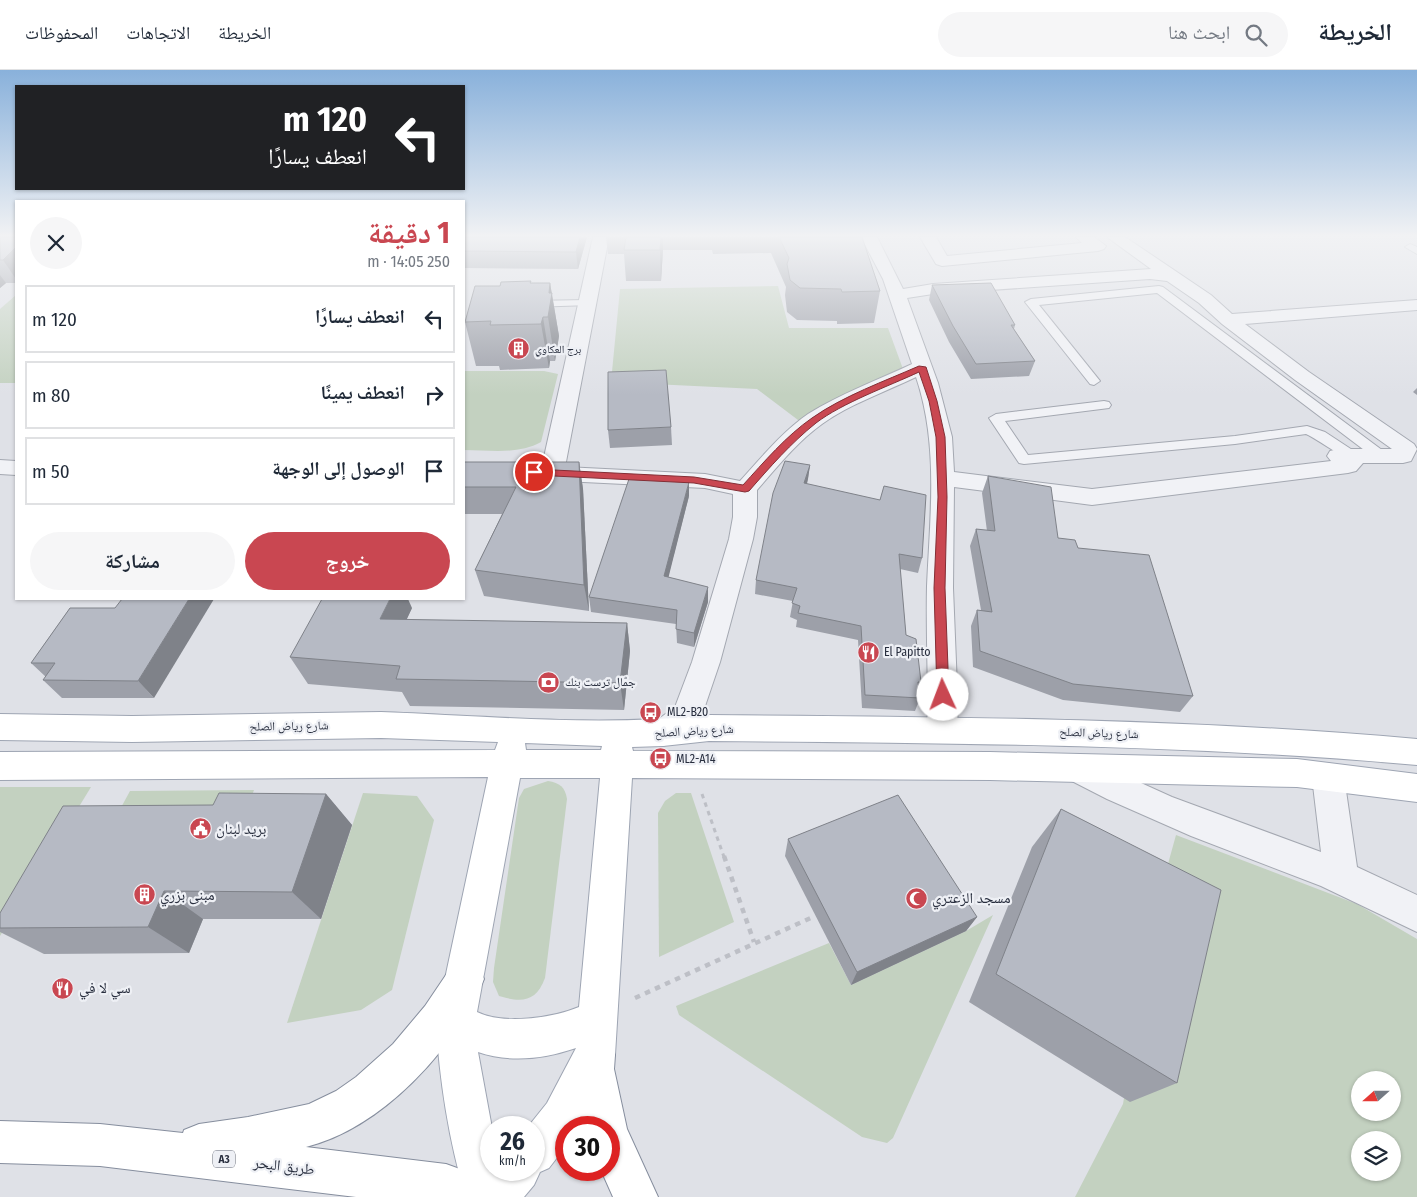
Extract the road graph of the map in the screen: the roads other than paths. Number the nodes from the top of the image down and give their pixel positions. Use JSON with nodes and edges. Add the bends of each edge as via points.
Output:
{"nodes":[{"id":1,"x":590,"y":290,"type":"edge"},
{"id":2,"x":894,"y":290,"type":"edge"},
{"id":3,"x":1153,"y":290,"type":"edge"},
{"id":4,"x":1160,"y":290,"type":"edge"},
{"id":5,"x":1194,"y":290,"type":"edge"},
{"id":6,"x":587,"y":303,"type":"junction"},
{"id":7,"x":529,"y":304,"type":"edge"},
{"id":8,"x":1417,"y":305,"type":"edge"},
{"id":9,"x":1228,"y":320,"type":"junction"},
{"id":10,"x":922,"y":367,"type":"junction"},
{"id":11,"x":1094,"y":381,"type":"dead end"},
{"id":12,"x":1104,"y":405,"type":"dead end"},
{"id":13,"x":1411,"y":455,"type":"edge"},
{"id":14,"x":1381,"y":456,"type":"junction"},
{"id":15,"x":1356,"y":457,"type":"junction"},
{"id":16,"x":0,"y":468,"type":"edge"},
{"id":17,"x":15,"y":468,"type":"edge"},
{"id":18,"x":522,"y":472,"type":"edge"},
{"id":19,"x":552,"y":473,"type":"junction"},
{"id":20,"x":943,"y":478,"type":"junction"},
{"id":21,"x":745,"y":489,"type":"junction"},
{"id":22,"x":0,"y":728,"type":"edge"},
{"id":23,"x":516,"y":729,"type":"junction"},
{"id":24,"x":940,"y":730,"type":"junction"},
{"id":25,"x":663,"y":733,"type":"junction"},
{"id":26,"x":617,"y":749,"type":"junction"},
{"id":27,"x":1417,"y":752,"type":"edge"},
{"id":28,"x":507,"y":764,"type":"junction"},
{"id":29,"x":0,"y":766,"type":"edge"},
{"id":30,"x":1077,"y":768,"type":"junction"},
{"id":31,"x":1328,"y":777,"type":"junction"},
{"id":32,"x":1417,"y":788,"type":"edge"},
{"id":33,"x":1341,"y":876,"type":"junction"},
{"id":34,"x":1417,"y":914,"type":"edge"},
{"id":35,"x":465,"y":979,"type":"junction"},
{"id":36,"x":456,"y":1021,"type":"junction"},
{"id":37,"x":597,"y":1029,"type":"junction"},
{"id":38,"x":604,"y":1116,"type":"edge"},
{"id":39,"x":545,"y":1139,"type":"edge"},
{"id":40,"x":0,"y":1142,"type":"edge"},
{"id":41,"x":150,"y":1150,"type":"junction"},
{"id":42,"x":620,"y":1163,"type":"edge"},
{"id":43,"x":509,"y":1181,"type":"edge"},
{"id":44,"x":477,"y":1197,"type":"edge"},
{"id":45,"x":488,"y":1197,"type":"edge"},
{"id":46,"x":494,"y":1197,"type":"edge"},
{"id":47,"x":636,"y":1197,"type":"edge"}],
"edges":[{"from":1,"to":6,"type":"street"},
{"from":2,"to":10,"type":"street"},
{"from":3,"to":11,"type":"lane","via":[[1031,302]]},
{"from":4,"to":14,"type":"lane"},
{"from":5,"to":9,"type":"street"},
{"from":6,"to":7,"type":"lane"},
{"from":6,"to":19,"type":"street"},
{"from":8,"to":9,"type":"street"},
{"from":9,"to":13,"type":"street"},
{"from":10,"to":20,"type":"street","via":[[941,437]]},
{"from":10,"to":21,"type":"street","via":[[814,420],[779,451]]},
{"from":12,"to":15,"type":"lane","via":[[996,418],[1024,460],[1307,430]]},
{"from":13,"to":14,"type":"street"},
{"from":14,"to":15,"type":"street"},
{"from":15,"to":20,"type":"street","via":[[1348,466],[1092,497]]},
{"from":16,"to":17,"type":"street"},
{"from":18,"to":19,"type":"street"},
{"from":19,"to":21,"type":"street","via":[[691,480]]},
{"from":20,"to":24,"type":"street","via":[[940,588],[943,712]]},
{"from":21,"to":25,"type":"street","via":[[741,539],[706,662],[687,715]]},
{"from":22,"to":23,"type":"main road","name":"شارع رياض الصلح","via":[[381,725]]},
{"from":23,"to":26,"type":"main road","name":"شارع رياض الصلح"},
{"from":23,"to":28,"type":"main road"},
{"from":24,"to":25,"type":"main road","name":"شارع رياض الصلح","via":[[709,728]]},
{"from":24,"to":27,"type":"main road","name":"شارع رياض الصلح","via":[[1218,737],[1331,743]]},
{"from":25,"to":26,"type":"main road","name":"شارع رياض الصلح"},
{"from":26,"to":28,"type":"main road","name":"شارع رياض الصلح"},
{"from":26,"to":30,"type":"main road","name":"شارع رياض الصلح","via":[[702,764]]},
{"from":26,"to":37,"type":"main road"},
{"from":28,"to":29,"type":"main road","name":"شارع رياض الصلح"},
{"from":28,"to":35,"type":"main road"},
{"from":30,"to":31,"type":"main road","name":"شارع رياض الصلح","via":[[1297,773]]},
{"from":30,"to":33,"type":"street","via":[[1148,803]]},
{"from":31,"to":32,"type":"main road","name":"شارع رياض الصلح"},
{"from":31,"to":33,"type":"street"},
{"from":33,"to":34,"type":"street"},
{"from":35,"to":36,"type":"main road"},
{"from":35,"to":41,"type":"main road","via":[[436,1026],[411,1054],[381,1082],[328,1119],[250,1139]]},
{"from":36,"to":37,"type":"main road","via":[[466,1029],[521,1040],[589,1024]]},
{"from":36,"to":45,"type":"main road","via":[[466,1102]]},
{"from":37,"to":38,"type":"main road","via":[[594,1069]]},
{"from":37,"to":39,"type":"main road","via":[[562,1118]]},
{"from":40,"to":41,"type":"main road","name":"طريق البحر","number":"A3","via":[[100,1144]]},
{"from":41,"to":44,"type":"main road","name":"طريق البحر","number":"A3","via":[[446,1186]]},
{"from":42,"to":47,"type":"main road"},
{"from":43,"to":46,"type":"main road"}]}
